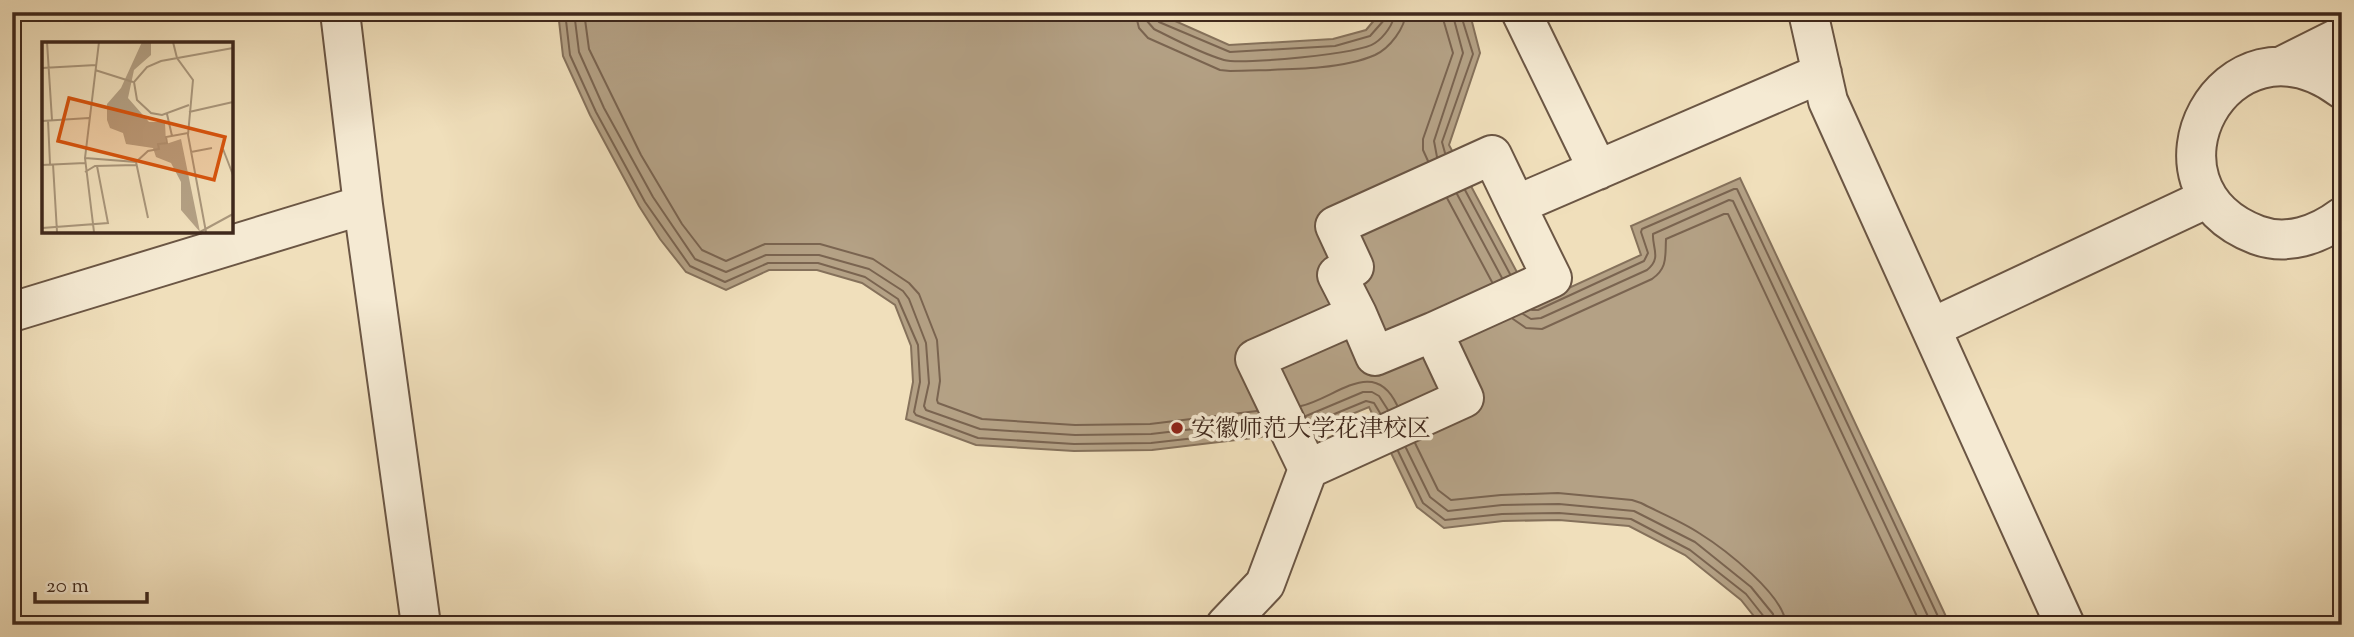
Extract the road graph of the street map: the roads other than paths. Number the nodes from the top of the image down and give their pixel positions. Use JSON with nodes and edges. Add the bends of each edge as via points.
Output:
{"nodes":[{"id":1,"x":340,"y":12,"type":"edge"},
{"id":2,"x":1521,"y":12,"type":"edge"},
{"id":3,"x":1808,"y":12,"type":"edge"},
{"id":4,"x":2342,"y":36,"type":"edge"},
{"id":5,"x":2282,"y":66,"type":"junction"},
{"id":6,"x":1822,"y":73,"type":"junction"},
{"id":7,"x":2342,"y":89,"type":"edge"},
{"id":8,"x":1598,"y":170,"type":"junction"},
{"id":9,"x":2208,"y":198,"type":"junction"},
{"id":10,"x":363,"y":205,"type":"junction"},
{"id":11,"x":1516,"y":205,"type":"junction"},
{"id":12,"x":2342,"y":217,"type":"edge"},
{"id":13,"x":12,"y":312,"type":"edge"},
{"id":14,"x":1357,"y":314,"type":"junction"},
{"id":15,"x":1931,"y":328,"type":"junction"},
{"id":16,"x":1433,"y":332,"type":"junction"},
{"id":17,"x":1308,"y":469,"type":"junction"},
{"id":18,"x":421,"y":625,"type":"edge"},
{"id":19,"x":1226,"y":625,"type":"edge"},
{"id":20,"x":2065,"y":625,"type":"edge"}],
"edges":[{"from":1,"to":10,"type":"lane"},
{"from":2,"to":8,"type":"lane"},
{"from":3,"to":6,"type":"lane"},
{"from":4,"to":5,"type":"lane"},
{"from":5,"to":7,"type":"lane","via":[[2326,77]]},
{"from":5,"to":9,"type":"lane","via":[[2239,78],[2207,111],[2198,132],[2196,154]]},
{"from":6,"to":8,"type":"lane"},
{"from":6,"to":15,"type":"lane","via":[[1828,101]]},
{"from":8,"to":11,"type":"lane"},
{"from":9,"to":12,"type":"lane","via":[[2222,216],[2262,237],[2307,237]]},
{"from":9,"to":15,"type":"lane"},
{"from":10,"to":13,"type":"lane"},
{"from":10,"to":18,"type":"lane"},
{"from":11,"to":14,"type":"lane","via":[[1492,155],[1335,226],[1354,267],[1337,275]]},
{"from":11,"to":16,"type":"lane","via":[[1552,278]]},
{"from":14,"to":16,"type":"lane","via":[[1375,356]]},
{"from":14,"to":17,"type":"lane","via":[[1255,359]]},
{"from":15,"to":20,"type":"lane"},
{"from":16,"to":17,"type":"lane","via":[[1464,398]]},
{"from":17,"to":19,"type":"lane","via":[[1265,584]]}]}
